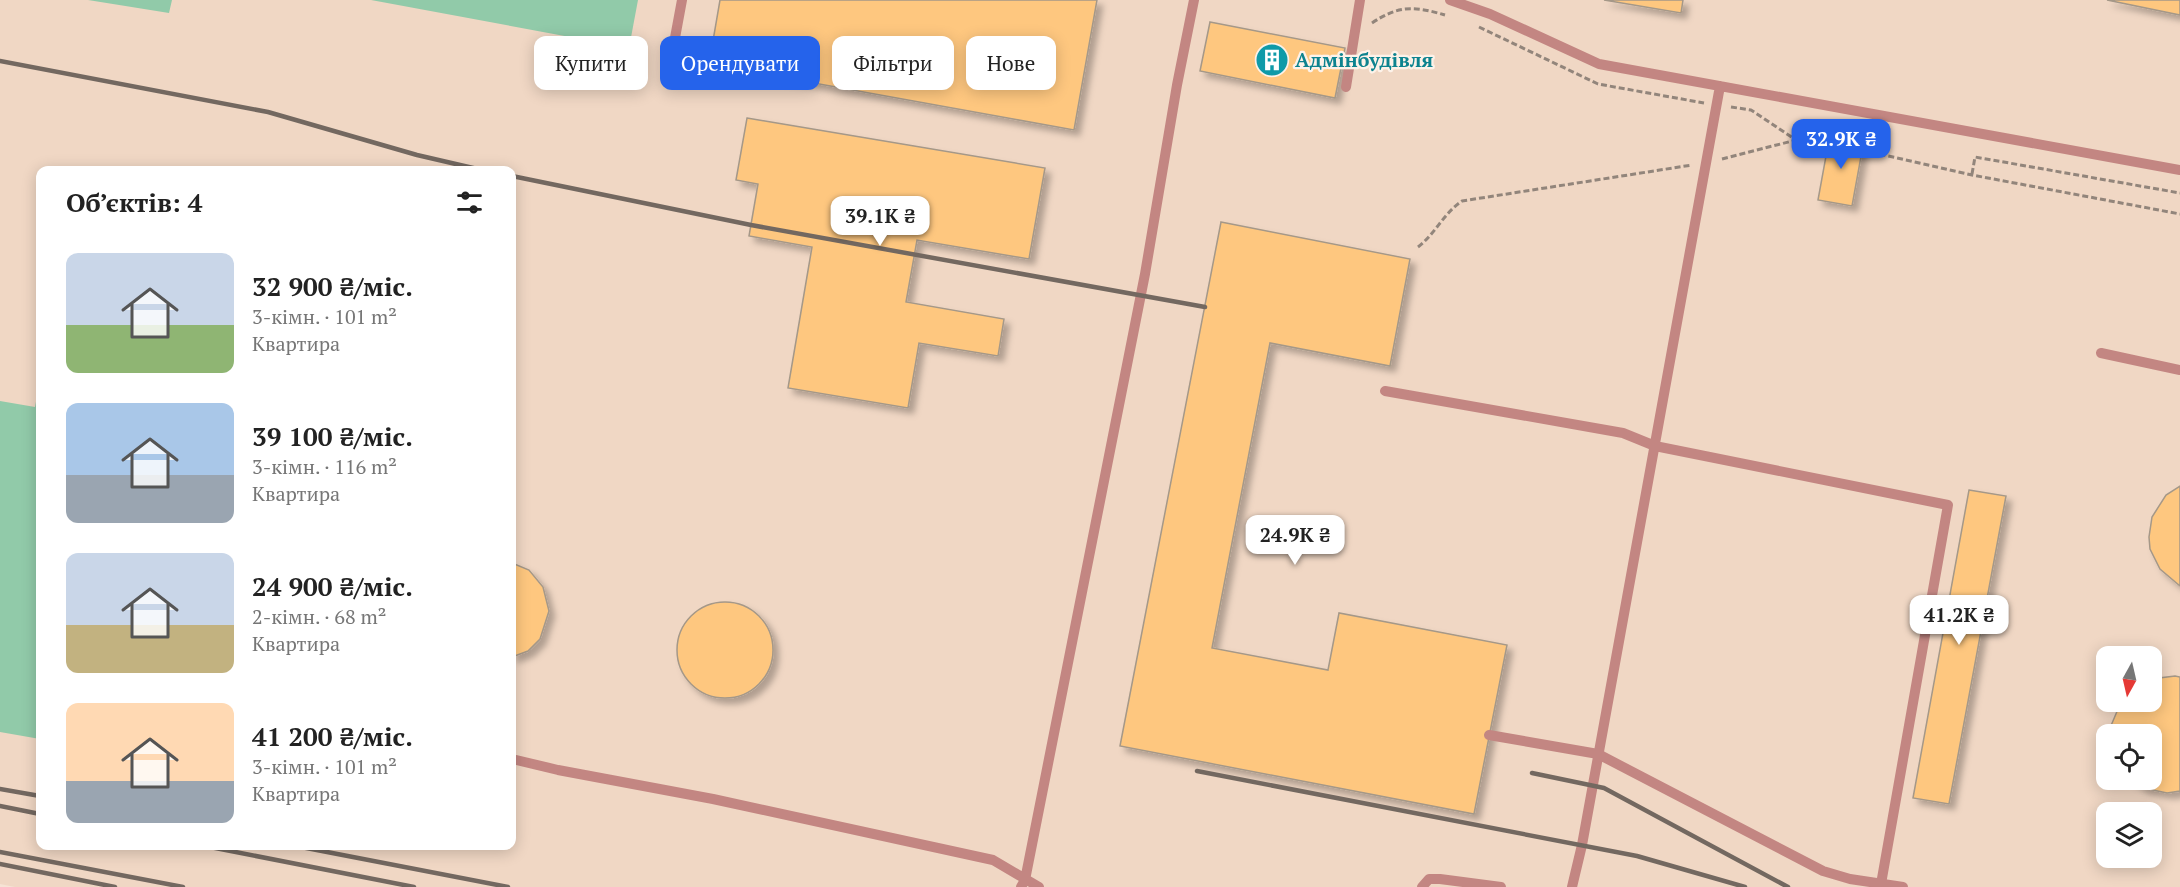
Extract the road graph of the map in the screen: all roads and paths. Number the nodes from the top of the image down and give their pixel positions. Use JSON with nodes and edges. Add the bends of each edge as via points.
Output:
{"nodes":[{"id":1,"x":682,"y":0,"type":"edge"},
{"id":2,"x":1194,"y":0,"type":"edge"},
{"id":3,"x":1360,"y":0,"type":"edge"},
{"id":4,"x":1450,"y":0,"type":"edge"},
{"id":5,"x":675,"y":36,"type":"edge"},
{"id":6,"x":1720,"y":86,"type":"junction"},
{"id":7,"x":1346,"y":87,"type":"dead end"},
{"id":8,"x":1796,"y":140,"type":"dead end"},
{"id":9,"x":1862,"y":150,"type":"dead end"},
{"id":10,"x":1708,"y":163,"type":"junction"},
{"id":11,"x":2180,"y":170,"type":"edge"},
{"id":12,"x":1972,"y":175,"type":"junction"},
{"id":13,"x":2180,"y":193,"type":"edge"},
{"id":14,"x":2180,"y":214,"type":"edge"},
{"id":15,"x":1418,"y":247,"type":"dead end"},
{"id":16,"x":2101,"y":353,"type":"dead end"},
{"id":17,"x":2180,"y":370,"type":"edge"},
{"id":18,"x":1385,"y":391,"type":"dead end"},
{"id":19,"x":1655,"y":446,"type":"junction"},
{"id":20,"x":1489,"y":735,"type":"dead end"},
{"id":21,"x":1598,"y":754,"type":"junction"},
{"id":22,"x":516,"y":760,"type":"edge"},
{"id":23,"x":1023,"y":883,"type":"edge"},
{"id":24,"x":1881,"y":884,"type":"junction"},
{"id":25,"x":1039,"y":887,"type":"edge"},
{"id":26,"x":1422,"y":887,"type":"edge"},
{"id":27,"x":1502,"y":887,"type":"edge"},
{"id":28,"x":1572,"y":887,"type":"edge"},
{"id":29,"x":1903,"y":887,"type":"edge"}],
"edges":[{"from":1,"to":5,"type":"lane"},
{"from":2,"to":23,"type":"lane","via":[[1145,274]]},
{"from":3,"to":7,"type":"lane"},
{"from":4,"to":6,"type":"lane","via":[[1599,64]]},
{"from":6,"to":10,"type":"lane"},
{"from":6,"to":11,"type":"lane"},
{"from":8,"to":10,"type":"path"},
{"from":9,"to":12,"type":"path"},
{"from":10,"to":15,"type":"path","via":[[1462,201],[1452,207],[1428,240]]},
{"from":10,"to":19,"type":"lane"},
{"from":12,"to":13,"type":"path","via":[[1975,157]]},
{"from":12,"to":14,"type":"path"},
{"from":16,"to":17,"type":"lane"},
{"from":18,"to":19,"type":"lane","via":[[1623,433]]},
{"from":19,"to":21,"type":"lane"},
{"from":19,"to":24,"type":"lane","via":[[1948,505]]},
{"from":20,"to":21,"type":"lane"},
{"from":21,"to":24,"type":"lane","via":[[1823,871]]},
{"from":21,"to":28,"type":"lane"},
{"from":22,"to":23,"type":"lane","via":[[993,860]]},
{"from":23,"to":25,"type":"lane"},
{"from":24,"to":29,"type":"lane"},
{"from":26,"to":27,"type":"lane","via":[[1429,879],[1440,879]]}]}
